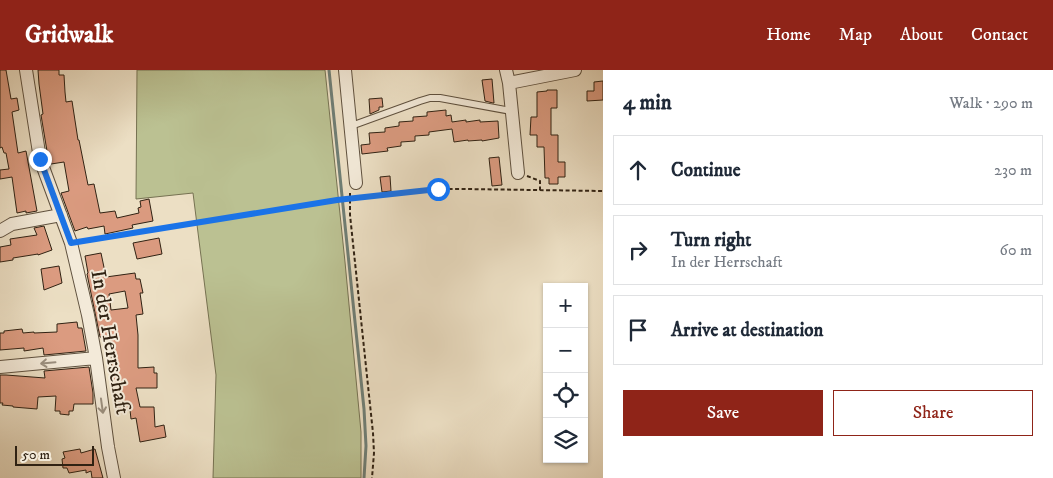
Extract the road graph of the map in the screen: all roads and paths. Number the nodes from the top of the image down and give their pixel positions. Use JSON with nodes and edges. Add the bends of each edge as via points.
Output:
{"nodes":[{"id":1,"x":26,"y":70,"type":"edge"},
{"id":2,"x":345,"y":70,"type":"edge"},
{"id":3,"x":575,"y":70,"type":"edge"},
{"id":4,"x":508,"y":76,"type":"edge"},
{"id":5,"x":511,"y":111,"type":"junction"},
{"id":6,"x":351,"y":126,"type":"junction"},
{"id":7,"x":518,"y":173,"type":"joint"},
{"id":8,"x":356,"y":183,"type":"dead end"},
{"id":9,"x":540,"y":190,"type":"junction"},
{"id":10,"x":603,"y":191,"type":"edge"},
{"id":11,"x":350,"y":199,"type":"junction"},
{"id":12,"x":61,"y":215,"type":"junction"},
{"id":13,"x":0,"y":231,"type":"edge"},
{"id":14,"x":71,"y":243,"type":"junction"},
{"id":15,"x":96,"y":358,"type":"junction"},
{"id":16,"x":0,"y":367,"type":"edge"},
{"id":17,"x":114,"y":478,"type":"edge"},
{"id":18,"x":372,"y":478,"type":"edge"}],
"edges":[{"from":1,"to":12,"type":"street","name":"In der Herrschaft","via":[[40,159]]},
{"from":2,"to":6,"type":"street"},
{"from":3,"to":4,"type":"street"},
{"from":4,"to":5,"type":"street"},
{"from":5,"to":6,"type":"lane","via":[[430,98]]},
{"from":5,"to":7,"type":"street"},
{"from":6,"to":8,"type":"street"},
{"from":7,"to":9,"type":"path","via":[[540,181]]},
{"from":9,"to":10,"type":"path"},
{"from":9,"to":11,"type":"path","via":[[438,189]]},
{"from":11,"to":14,"type":"path"},
{"from":11,"to":18,"type":"path","via":[[373,433]]},
{"from":12,"to":13,"type":"street","via":[[12,224]]},
{"from":12,"to":14,"type":"street","name":"In der Herrschaft"},
{"from":14,"to":15,"type":"street","name":"In der Herrschaft"},
{"from":15,"to":16,"type":"street","one_way":true},
{"from":15,"to":17,"type":"street","name":"In der Herrschaft","one_way":true}]}
